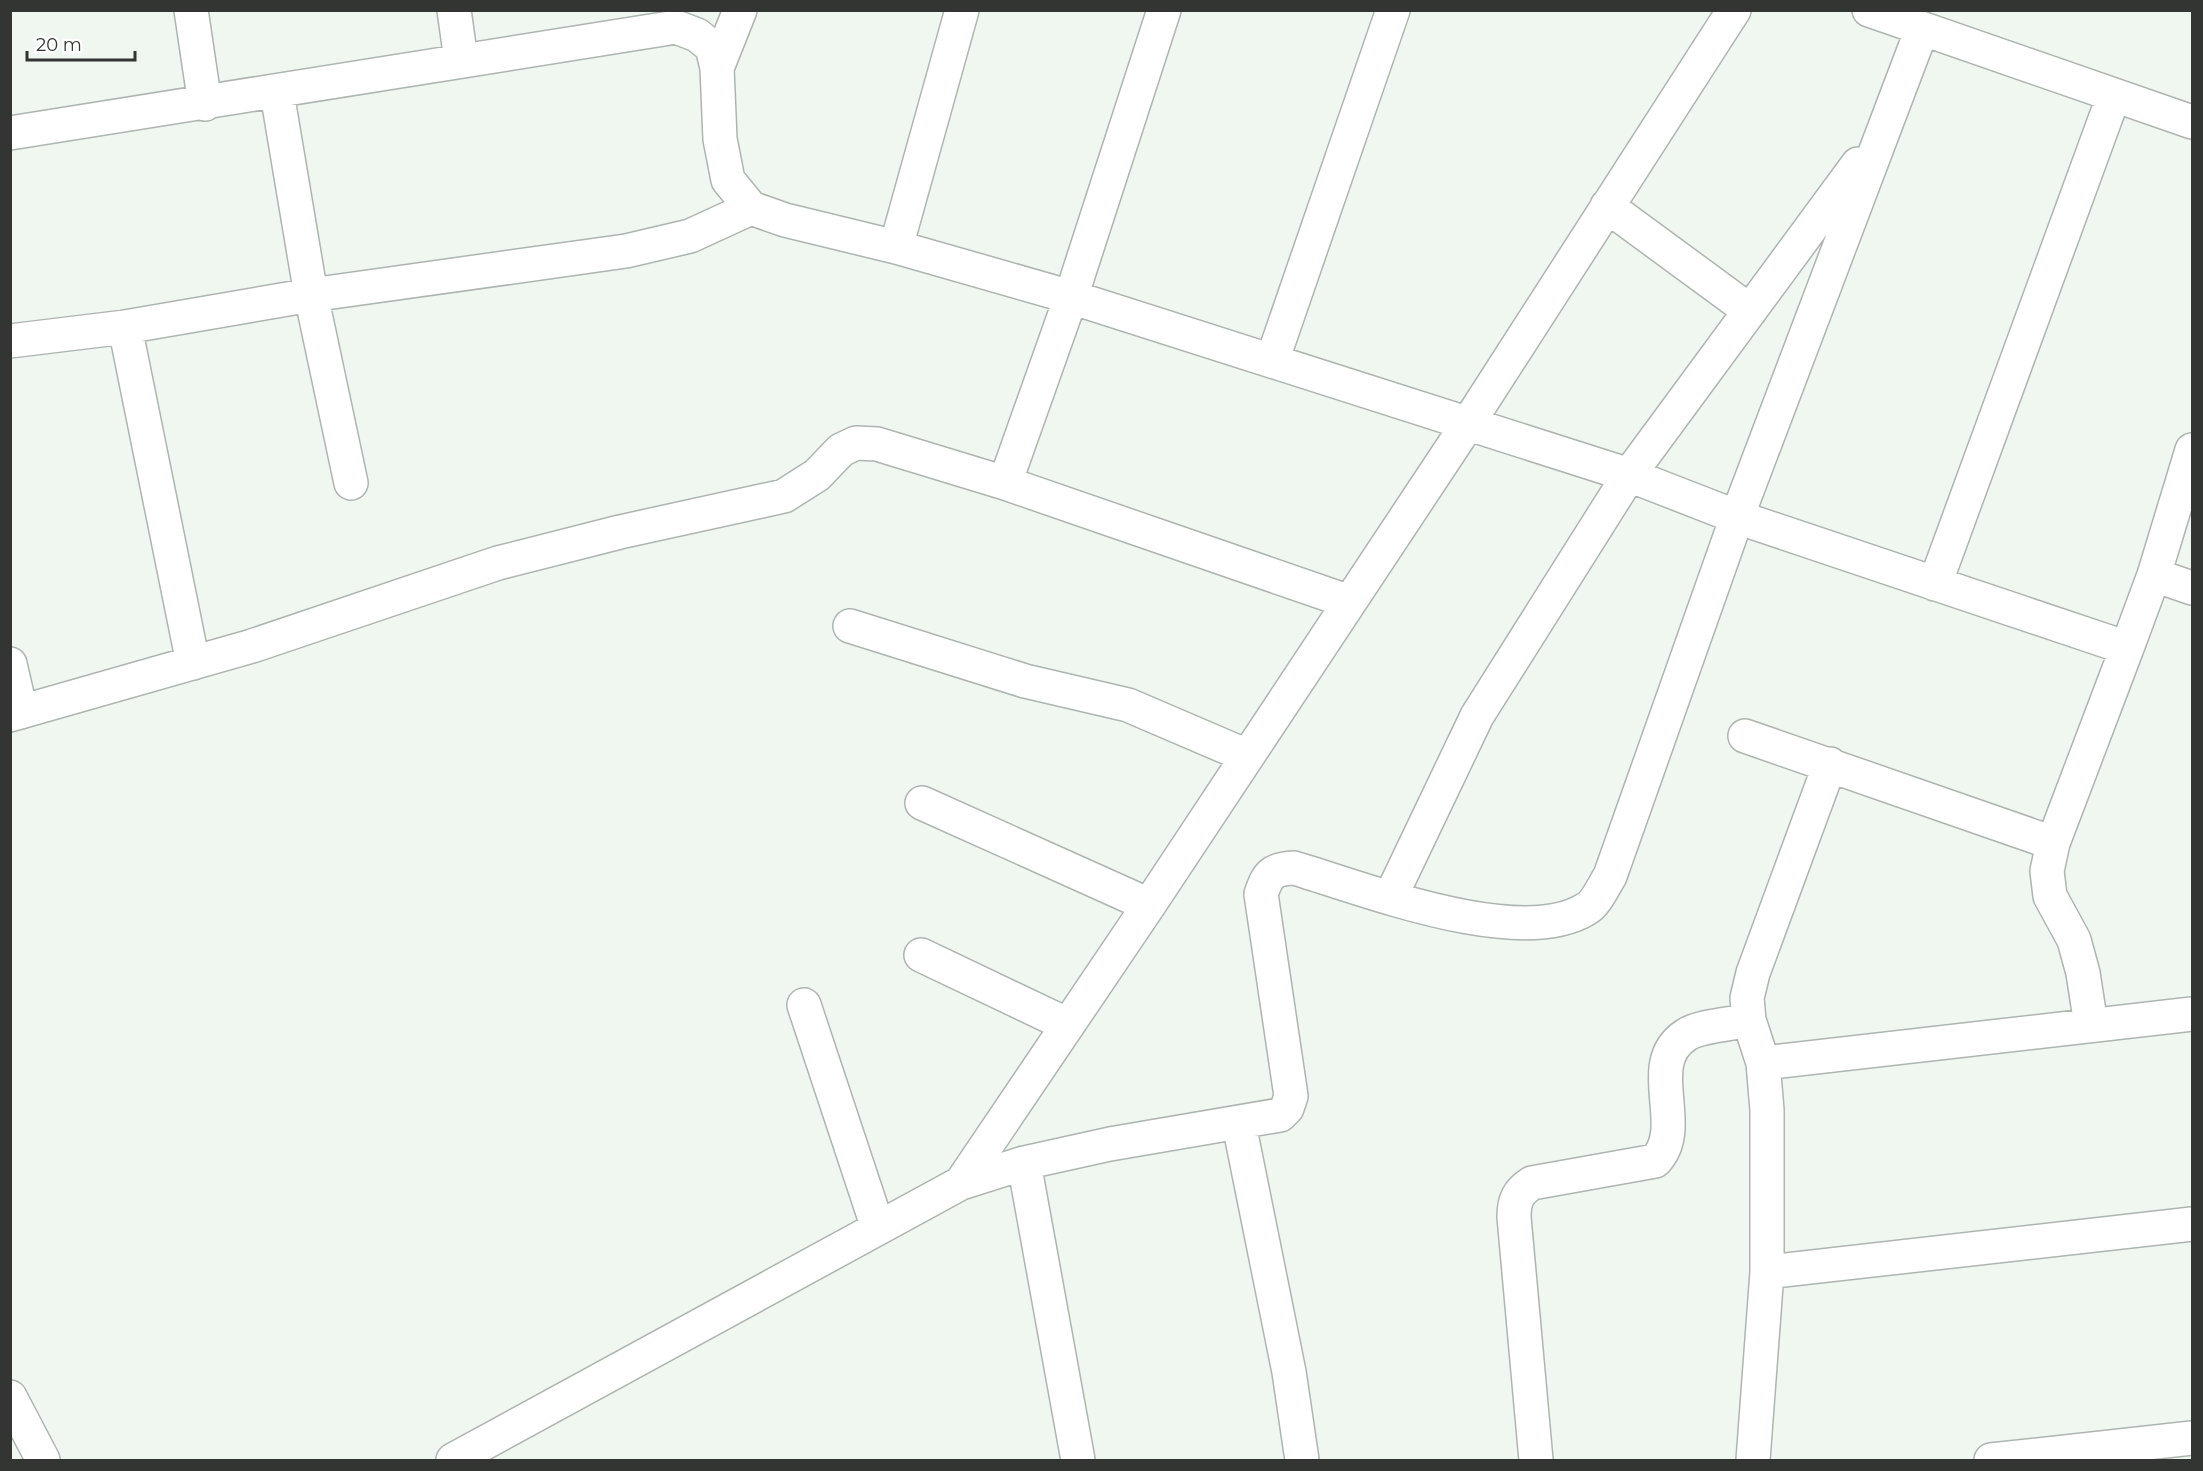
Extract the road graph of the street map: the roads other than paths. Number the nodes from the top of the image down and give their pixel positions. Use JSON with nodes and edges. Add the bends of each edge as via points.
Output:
{"nodes":[{"id":1,"x":191,"y":10,"type":"edge"},
{"id":2,"x":454,"y":10,"type":"edge"},
{"id":3,"x":740,"y":10,"type":"edge"},
{"id":4,"x":962,"y":10,"type":"edge"},
{"id":5,"x":1164,"y":10,"type":"edge"},
{"id":6,"x":1393,"y":10,"type":"edge"},
{"id":7,"x":1734,"y":10,"type":"edge"},
{"id":8,"x":1869,"y":10,"type":"edge"},
{"id":9,"x":674,"y":19,"type":"edge"},
{"id":10,"x":1922,"y":29,"type":"junction"},
{"id":11,"x":461,"y":60,"type":"junction"},
{"id":12,"x":717,"y":68,"type":"junction"},
{"id":13,"x":277,"y":93,"type":"junction"},
{"id":14,"x":2114,"y":95,"type":"junction"},
{"id":15,"x":205,"y":104,"type":"junction"},
{"id":16,"x":2193,"y":122,"type":"edge"},
{"id":17,"x":1883,"y":131,"type":"junction"},
{"id":18,"x":10,"y":134,"type":"edge"},
{"id":19,"x":1608,"y":206,"type":"junction"},
{"id":20,"x":751,"y":208,"type":"junction"},
{"id":21,"x":896,"y":248,"type":"junction"},
{"id":22,"x":311,"y":295,"type":"junction"},
{"id":23,"x":1071,"y":297,"type":"junction"},
{"id":24,"x":1750,"y":311,"type":"junction"},
{"id":25,"x":125,"y":327,"type":"junction"},
{"id":26,"x":10,"y":341,"type":"edge"},
{"id":27,"x":1272,"y":361,"type":"junction"},
{"id":28,"x":1467,"y":425,"type":"junction"},
{"id":29,"x":2193,"y":450,"type":"edge"},
{"id":30,"x":1629,"y":475,"type":"junction"},
{"id":31,"x":351,"y":483,"type":"dead end"},
{"id":32,"x":1005,"y":483,"type":"junction"},
{"id":33,"x":1737,"y":517,"type":"junction"},
{"id":34,"x":2154,"y":575,"type":"junction"},
{"id":35,"x":1935,"y":584,"type":"junction"},
{"id":36,"x":2193,"y":588,"type":"edge"},
{"id":37,"x":1347,"y":601,"type":"junction"},
{"id":38,"x":850,"y":626,"type":"dead end"},
{"id":39,"x":2127,"y":648,"type":"junction"},
{"id":40,"x":193,"y":663,"type":"junction"},
{"id":41,"x":10,"y":664,"type":"edge"},
{"id":42,"x":16,"y":714,"type":"edge"},
{"id":43,"x":1745,"y":736,"type":"dead end"},
{"id":44,"x":1247,"y":756,"type":"junction"},
{"id":45,"x":1830,"y":764,"type":"junction"},
{"id":46,"x":922,"y":803,"type":"dead end"},
{"id":47,"x":2053,"y":843,"type":"junction"},
{"id":48,"x":1391,"y":896,"type":"junction"},
{"id":49,"x":1149,"y":905,"type":"junction"},
{"id":50,"x":921,"y":955,"type":"dead end"},
{"id":51,"x":804,"y":1005,"type":"dead end"},
{"id":52,"x":2193,"y":1014,"type":"edge"},
{"id":53,"x":1749,"y":1020,"type":"junction"},
{"id":54,"x":1068,"y":1025,"type":"junction"},
{"id":55,"x":2091,"y":1025,"type":"junction"},
{"id":56,"x":1763,"y":1064,"type":"junction"},
{"id":57,"x":1239,"y":1124,"type":"junction"},
{"id":58,"x":1024,"y":1163,"type":"junction"},
{"id":59,"x":961,"y":1183,"type":"junction"},
{"id":60,"x":2193,"y":1224,"type":"edge"},
{"id":61,"x":878,"y":1228,"type":"junction"},
{"id":62,"x":1767,"y":1272,"type":"junction"},
{"id":63,"x":10,"y":1397,"type":"edge"},
{"id":64,"x":2193,"y":1437,"type":"edge"},
{"id":65,"x":43,"y":1461,"type":"edge"},
{"id":66,"x":453,"y":1461,"type":"edge"},
{"id":67,"x":1078,"y":1461,"type":"edge"},
{"id":68,"x":1302,"y":1461,"type":"edge"},
{"id":69,"x":1536,"y":1461,"type":"edge"},
{"id":70,"x":1753,"y":1461,"type":"edge"},
{"id":71,"x":1991,"y":1461,"type":"edge"}],
"edges":[{"from":1,"to":15,"type":"street"},
{"from":2,"to":11,"type":"street"},
{"from":3,"to":12,"type":"street"},
{"from":4,"to":21,"type":"street"},
{"from":5,"to":23,"type":"street"},
{"from":6,"to":27,"type":"street"},
{"from":7,"to":19,"type":"street"},
{"from":8,"to":10,"type":"street"},
{"from":9,"to":11,"type":"street"},
{"from":9,"to":12,"type":"street","via":[[711,47]]},
{"from":10,"to":14,"type":"street"},
{"from":10,"to":17,"type":"street"},
{"from":11,"to":13,"type":"street"},
{"from":12,"to":20,"type":"street","via":[[720,139],[728,180]]},
{"from":13,"to":15,"type":"street"},
{"from":13,"to":22,"type":"street"},
{"from":14,"to":16,"type":"street"},
{"from":14,"to":35,"type":"street"},
{"from":15,"to":18,"type":"street"},
{"from":17,"to":24,"type":"street"},
{"from":17,"to":33,"type":"street"},
{"from":19,"to":24,"type":"street"},
{"from":19,"to":28,"type":"street"},
{"from":20,"to":21,"type":"street"},
{"from":20,"to":22,"type":"street","via":[[690,236],[626,251]]},
{"from":21,"to":23,"type":"street"},
{"from":22,"to":25,"type":"street"},
{"from":22,"to":31,"type":"street"},
{"from":23,"to":27,"type":"street"},
{"from":23,"to":32,"type":"street"},
{"from":24,"to":30,"type":"street"},
{"from":25,"to":26,"type":"street"},
{"from":25,"to":40,"type":"street"},
{"from":27,"to":28,"type":"street"},
{"from":28,"to":30,"type":"street"},
{"from":28,"to":37,"type":"street"},
{"from":29,"to":34,"type":"street"},
{"from":30,"to":33,"type":"street"},
{"from":30,"to":48,"type":"street","via":[[1477,716]]},
{"from":32,"to":37,"type":"street"},
{"from":32,"to":40,"type":"street","via":[[877,444],[856,443],[841,450],[817,475],[784,496],[498,563]]},
{"from":33,"to":35,"type":"street"},
{"from":33,"to":48,"type":"street","via":[[1610,876],[1588,909],[1545,923],[1502,922]]},
{"from":34,"to":36,"type":"street"},
{"from":34,"to":39,"type":"street"},
{"from":35,"to":39,"type":"street"},
{"from":37,"to":44,"type":"street"},
{"from":38,"to":44,"type":"street","via":[[1025,681],[1128,705]]},
{"from":39,"to":47,"type":"street"},
{"from":40,"to":42,"type":"street"},
{"from":41,"to":42,"type":"street"},
{"from":43,"to":45,"type":"street"},
{"from":44,"to":49,"type":"street"},
{"from":45,"to":47,"type":"street"},
{"from":45,"to":53,"type":"street","via":[[1753,973],[1747,999]]},
{"from":46,"to":49,"type":"street"},
{"from":47,"to":55,"type":"street","via":[[2047,871],[2050,896],[2074,940]]},
{"from":48,"to":57,"type":"street","via":[[1294,868],[1278,869],[1267,878],[1261,894],[1292,1096],[1280,1115]]},
{"from":49,"to":54,"type":"street"},
{"from":50,"to":54,"type":"street"},
{"from":51,"to":61,"type":"street"},
{"from":52,"to":55,"type":"street"},
{"from":53,"to":56,"type":"street"},
{"from":53,"to":69,"type":"street","via":[[1688,1033],[1672,1047],[1665,1069],[1668,1138],[1664,1152],[1655,1161],[1532,1184],[1519,1192],[1514,1217]]},
{"from":54,"to":59,"type":"street"},
{"from":55,"to":56,"type":"street"},
{"from":56,"to":62,"type":"street","via":[[1767,1110]]},
{"from":57,"to":58,"type":"street","via":[[1110,1144]]},
{"from":57,"to":68,"type":"street","via":[[1289,1372]]},
{"from":58,"to":59,"type":"street"},
{"from":58,"to":67,"type":"street"},
{"from":59,"to":61,"type":"street"},
{"from":60,"to":62,"type":"street"},
{"from":61,"to":66,"type":"street"},
{"from":62,"to":70,"type":"street"},
{"from":63,"to":65,"type":"street"},
{"from":64,"to":71,"type":"street"}]}
